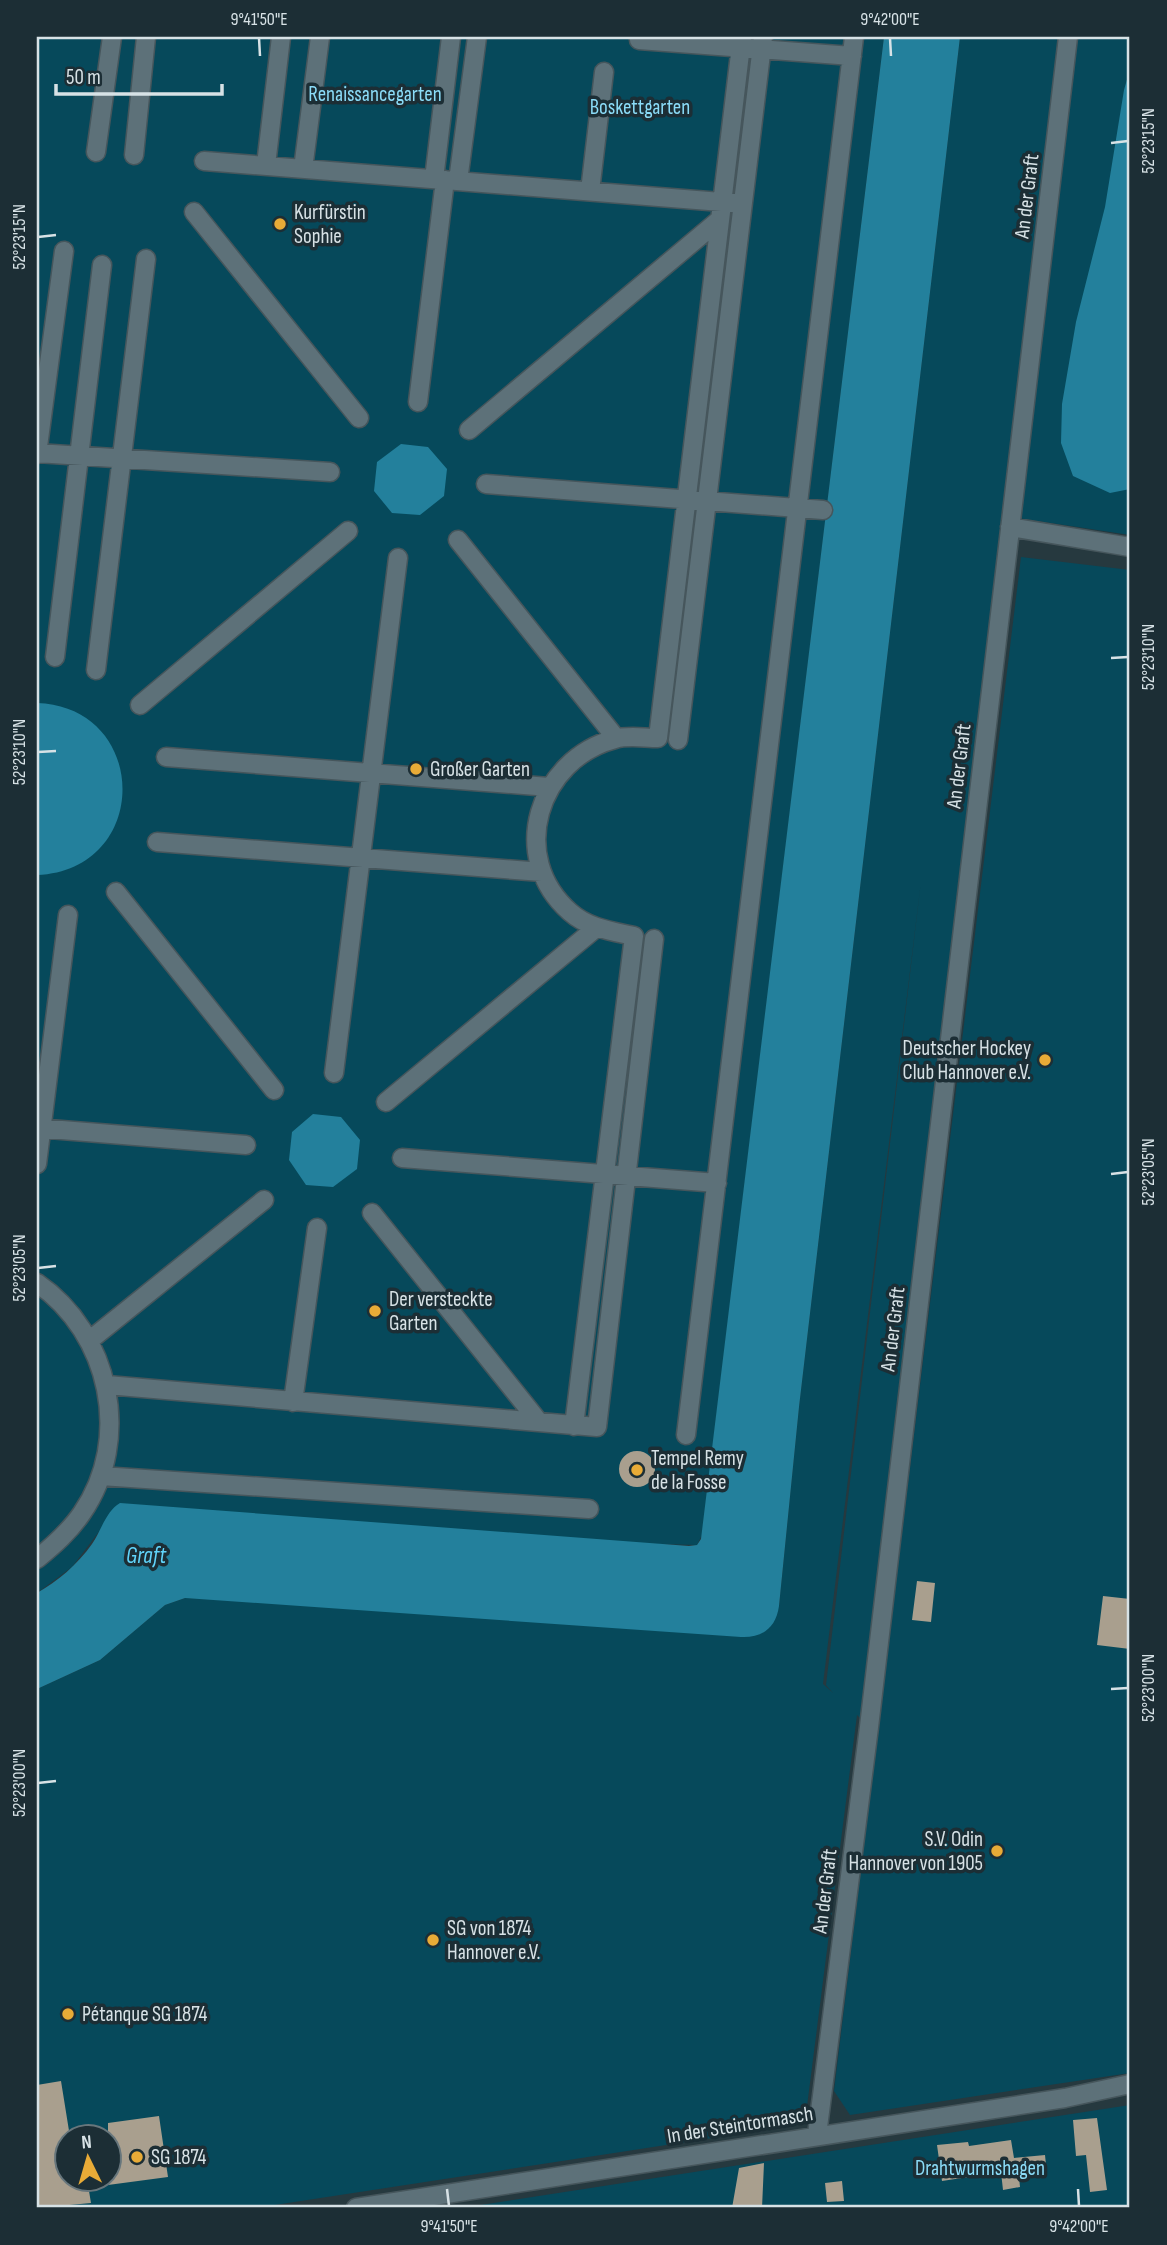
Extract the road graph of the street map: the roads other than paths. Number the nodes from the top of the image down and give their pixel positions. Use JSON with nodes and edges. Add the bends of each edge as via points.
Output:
{"nodes":[{"id":1,"x":112,"y":37,"type":"edge"},
{"id":2,"x":146,"y":37,"type":"edge"},
{"id":3,"x":281,"y":37,"type":"edge"},
{"id":4,"x":320,"y":37,"type":"edge"},
{"id":5,"x":451,"y":37,"type":"edge"},
{"id":6,"x":477,"y":37,"type":"edge"},
{"id":7,"x":854,"y":37,"type":"edge"},
{"id":8,"x":1069,"y":37,"type":"edge"},
{"id":9,"x":639,"y":40,"type":"dead end"},
{"id":10,"x":741,"y":42,"type":"edge"},
{"id":11,"x":763,"y":43,"type":"edge"},
{"id":12,"x":852,"y":56,"type":"junction"},
{"id":13,"x":604,"y":72,"type":"dead end"},
{"id":14,"x":96,"y":152,"type":"dead end"},
{"id":15,"x":134,"y":155,"type":"dead end"},
{"id":16,"x":204,"y":160,"type":"dead end"},
{"id":17,"x":266,"y":166,"type":"junction"},
{"id":18,"x":303,"y":169,"type":"junction"},
{"id":19,"x":446,"y":180,"type":"junction"},
{"id":20,"x":590,"y":191,"type":"junction"},
{"id":21,"x":722,"y":202,"type":"junction"},
{"id":22,"x":743,"y":204,"type":"junction"},
{"id":23,"x":194,"y":212,"type":"dead end"},
{"id":24,"x":718,"y":221,"type":"junction"},
{"id":25,"x":64,"y":251,"type":"dead end"},
{"id":26,"x":146,"y":259,"type":"dead end"},
{"id":27,"x":102,"y":265,"type":"dead end"},
{"id":28,"x":418,"y":402,"type":"dead end"},
{"id":29,"x":359,"y":418,"type":"dead end"},
{"id":30,"x":469,"y":430,"type":"dead end"},
{"id":31,"x":37,"y":453,"type":"edge"},
{"id":32,"x":79,"y":455,"type":"junction"},
{"id":33,"x":122,"y":456,"type":"junction"},
{"id":34,"x":330,"y":472,"type":"dead end"},
{"id":35,"x":486,"y":484,"type":"dead end"},
{"id":36,"x":687,"y":500,"type":"junction"},
{"id":37,"x":707,"y":501,"type":"junction"},
{"id":38,"x":798,"y":508,"type":"junction"},
{"id":39,"x":823,"y":510,"type":"dead end"},
{"id":40,"x":1010,"y":527,"type":"junction"},
{"id":41,"x":348,"y":531,"type":"dead end"},
{"id":42,"x":458,"y":540,"type":"dead end"},
{"id":43,"x":1130,"y":547,"type":"edge"},
{"id":44,"x":398,"y":558,"type":"dead end"},
{"id":45,"x":55,"y":657,"type":"dead end"},
{"id":46,"x":96,"y":670,"type":"dead end"},
{"id":47,"x":140,"y":705,"type":"dead end"},
{"id":48,"x":616,"y":738,"type":"junction"},
{"id":49,"x":678,"y":740,"type":"dead end"},
{"id":50,"x":166,"y":757,"type":"dead end"},
{"id":51,"x":372,"y":773,"type":"junction"},
{"id":52,"x":549,"y":786,"type":"junction"},
{"id":53,"x":157,"y":842,"type":"dead end"},
{"id":54,"x":361,"y":858,"type":"junction"},
{"id":55,"x":542,"y":872,"type":"junction"},
{"id":56,"x":116,"y":892,"type":"dead end"},
{"id":57,"x":68,"y":915,"type":"dead end"},
{"id":58,"x":596,"y":928,"type":"junction"},
{"id":59,"x":654,"y":939,"type":"dead end"},
{"id":60,"x":334,"y":1073,"type":"dead end"},
{"id":61,"x":274,"y":1090,"type":"dead end"},
{"id":62,"x":386,"y":1102,"type":"dead end"},
{"id":63,"x":39,"y":1128,"type":"edge"},
{"id":64,"x":246,"y":1145,"type":"dead end"},
{"id":65,"x":402,"y":1158,"type":"dead end"},
{"id":66,"x":37,"y":1164,"type":"edge"},
{"id":67,"x":605,"y":1174,"type":"junction"},
{"id":68,"x":626,"y":1175,"type":"junction"},
{"id":69,"x":717,"y":1183,"type":"junction"},
{"id":70,"x":264,"y":1200,"type":"dead end"},
{"id":71,"x":372,"y":1213,"type":"dead end"},
{"id":72,"x":317,"y":1228,"type":"dead end"},
{"id":73,"x":37,"y":1283,"type":"edge"},
{"id":74,"x":90,"y":1340,"type":"junction"},
{"id":75,"x":107,"y":1385,"type":"junction"},
{"id":76,"x":293,"y":1402,"type":"junction"},
{"id":77,"x":539,"y":1422,"type":"junction"},
{"id":78,"x":574,"y":1426,"type":"junction"},
{"id":79,"x":686,"y":1435,"type":"dead end"},
{"id":80,"x":101,"y":1476,"type":"junction"},
{"id":81,"x":589,"y":1509,"type":"dead end"},
{"id":82,"x":37,"y":1559,"type":"edge"},
{"id":83,"x":1130,"y":2084,"type":"edge"},
{"id":84,"x":817,"y":2136,"type":"junction"},
{"id":85,"x":356,"y":2208,"type":"edge"}],
"edges":[{"from":1,"to":14,"type":"street"},
{"from":2,"to":15,"type":"street"},
{"from":3,"to":17,"type":"street"},
{"from":4,"to":18,"type":"street"},
{"from":5,"to":19,"type":"street"},
{"from":6,"to":19,"type":"street"},
{"from":7,"to":12,"type":"street"},
{"from":8,"to":40,"type":"street","name":"An der Graft"},
{"from":9,"to":10,"type":"street"},
{"from":10,"to":11,"type":"street"},
{"from":10,"to":21,"type":"street"},
{"from":11,"to":12,"type":"street"},
{"from":11,"to":22,"type":"street"},
{"from":12,"to":38,"type":"street"},
{"from":13,"to":20,"type":"street"},
{"from":16,"to":17,"type":"street"},
{"from":17,"to":18,"type":"street"},
{"from":18,"to":19,"type":"street"},
{"from":19,"to":20,"type":"street"},
{"from":19,"to":28,"type":"street"},
{"from":20,"to":21,"type":"street"},
{"from":21,"to":22,"type":"street"},
{"from":21,"to":24,"type":"street"},
{"from":22,"to":37,"type":"street"},
{"from":23,"to":29,"type":"street"},
{"from":24,"to":30,"type":"street"},
{"from":24,"to":36,"type":"street"},
{"from":25,"to":31,"type":"street"},
{"from":26,"to":33,"type":"street"},
{"from":27,"to":32,"type":"street"},
{"from":31,"to":32,"type":"street"},
{"from":32,"to":33,"type":"street"},
{"from":32,"to":45,"type":"street"},
{"from":33,"to":34,"type":"street"},
{"from":33,"to":46,"type":"street"},
{"from":35,"to":36,"type":"street"},
{"from":36,"to":37,"type":"street"},
{"from":36,"to":48,"type":"street","via":[[657,738]]},
{"from":37,"to":38,"type":"street"},
{"from":37,"to":49,"type":"street"},
{"from":38,"to":39,"type":"street"},
{"from":38,"to":69,"type":"street"},
{"from":40,"to":43,"type":"street"},
{"from":40,"to":84,"type":"street","name":"An der Graft"},
{"from":41,"to":47,"type":"street"},
{"from":42,"to":48,"type":"street"},
{"from":44,"to":51,"type":"street"},
{"from":48,"to":52,"type":"street","via":[[580,753]]},
{"from":50,"to":51,"type":"street"},
{"from":51,"to":52,"type":"street"},
{"from":51,"to":54,"type":"street"},
{"from":52,"to":55,"type":"street","via":[[535,830]]},
{"from":53,"to":54,"type":"street"},
{"from":54,"to":55,"type":"street"},
{"from":54,"to":60,"type":"street"},
{"from":55,"to":58,"type":"street","via":[[570,912]]},
{"from":56,"to":61,"type":"street"},
{"from":57,"to":63,"type":"street"},
{"from":58,"to":62,"type":"street"},
{"from":58,"to":67,"type":"street","via":[[634,936]]},
{"from":59,"to":68,"type":"street"},
{"from":63,"to":64,"type":"street"},
{"from":63,"to":66,"type":"street"},
{"from":65,"to":67,"type":"street"},
{"from":67,"to":68,"type":"street"},
{"from":67,"to":78,"type":"street"},
{"from":68,"to":69,"type":"street"},
{"from":68,"to":78,"type":"street","via":[[597,1427]]},
{"from":69,"to":79,"type":"street"},
{"from":70,"to":74,"type":"street"},
{"from":71,"to":77,"type":"street"},
{"from":72,"to":76,"type":"street"},
{"from":73,"to":74,"type":"street","via":[[74,1316]]},
{"from":74,"to":75,"type":"street"},
{"from":75,"to":76,"type":"street"},
{"from":75,"to":80,"type":"street","via":[[110,1426]]},
{"from":76,"to":77,"type":"street"},
{"from":77,"to":78,"type":"street"},
{"from":80,"to":81,"type":"street"},
{"from":80,"to":82,"type":"street","via":[[83,1512]]},
{"from":83,"to":84,"type":"street","name":"In der Steintormasch"},
{"from":84,"to":85,"type":"street","name":"In der Steintormasch"}]}
